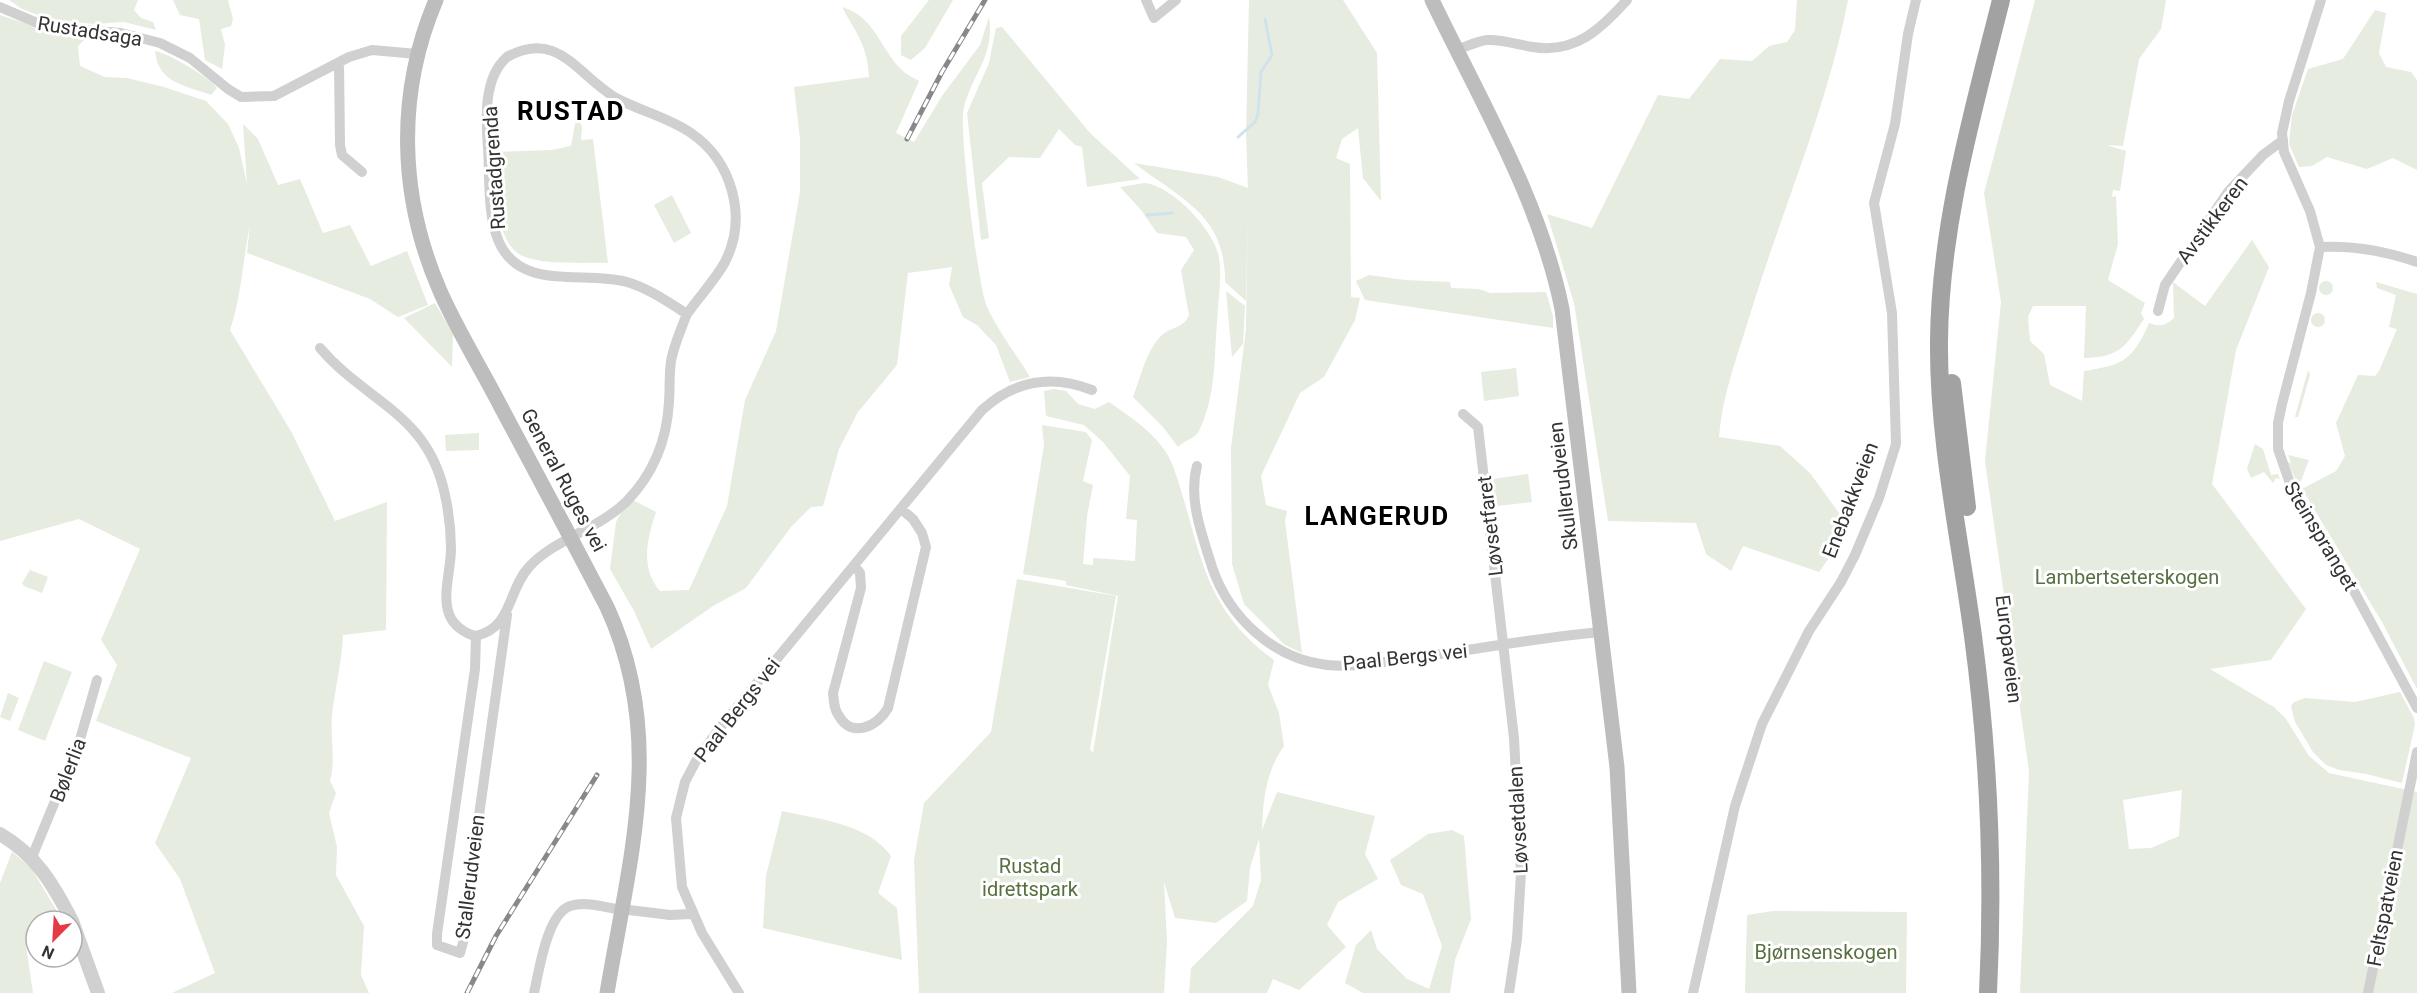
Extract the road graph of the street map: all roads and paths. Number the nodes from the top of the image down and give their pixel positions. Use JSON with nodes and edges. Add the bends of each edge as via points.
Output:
{"nodes":[{"id":1,"x":436,"y":0,"type":"edge"},
{"id":2,"x":1146,"y":0,"type":"edge"},
{"id":3,"x":1176,"y":0,"type":"edge"},
{"id":4,"x":1432,"y":0,"type":"edge"},
{"id":5,"x":1627,"y":0,"type":"edge"},
{"id":6,"x":1916,"y":0,"type":"edge"},
{"id":7,"x":2001,"y":0,"type":"edge"},
{"id":8,"x":2013,"y":0,"type":"edge"},
{"id":9,"x":2321,"y":0,"type":"edge"},
{"id":10,"x":0,"y":7,"type":"edge"},
{"id":11,"x":1456,"y":50,"type":"junction"},
{"id":12,"x":417,"y":54,"type":"junction"},
{"id":13,"x":339,"y":62,"type":"junction"},
{"id":14,"x":2283,"y":140,"type":"junction"},
{"id":15,"x":362,"y":172,"type":"dead end"},
{"id":16,"x":2320,"y":247,"type":"junction"},
{"id":17,"x":2417,"y":262,"type":"edge"},
{"id":18,"x":2158,"y":311,"type":"dead end"},
{"id":19,"x":687,"y":314,"type":"junction"},
{"id":20,"x":320,"y":348,"type":"dead end"},
{"id":21,"x":1092,"y":390,"type":"dead end"},
{"id":22,"x":1463,"y":414,"type":"dead end"},
{"id":23,"x":1197,"y":466,"type":"dead end"},
{"id":24,"x":901,"y":509,"type":"junction"},
{"id":25,"x":572,"y":539,"type":"junction"},
{"id":26,"x":854,"y":565,"type":"junction"},
{"id":27,"x":508,"y":611,"type":"junction"},
{"id":28,"x":1602,"y":632,"type":"junction"},
{"id":29,"x":476,"y":636,"type":"junction"},
{"id":30,"x":1505,"y":646,"type":"junction"},
{"id":31,"x":97,"y":680,"type":"dead end"},
{"id":32,"x":2417,"y":708,"type":"edge"},
{"id":33,"x":2417,"y":752,"type":"edge"},
{"id":34,"x":0,"y":834,"type":"edge"},
{"id":35,"x":32,"y":857,"type":"junction"},
{"id":36,"x":66,"y":909,"type":"edge"},
{"id":37,"x":621,"y":910,"type":"junction"},
{"id":38,"x":691,"y":914,"type":"junction"},
{"id":39,"x":84,"y":954,"type":"edge"},
{"id":40,"x":98,"y":993,"type":"edge"},
{"id":41,"x":534,"y":993,"type":"edge"},
{"id":42,"x":607,"y":993,"type":"edge"},
{"id":43,"x":739,"y":993,"type":"edge"},
{"id":44,"x":1509,"y":993,"type":"edge"},
{"id":45,"x":1629,"y":993,"type":"edge"},
{"id":46,"x":1693,"y":993,"type":"edge"},
{"id":47,"x":1988,"y":993,"type":"edge"},
{"id":48,"x":2000,"y":993,"type":"edge"},
{"id":49,"x":2368,"y":993,"type":"edge"}],
"edges":[{"from":1,"to":12,"type":"main road","name":"General Ruges vei"},
{"from":2,"to":3,"type":"street","via":[[1154,18]]},
{"from":4,"to":11,"type":"main road","name":"Skullerudveien"},
{"from":5,"to":11,"type":"street","via":[[1598,30],[1568,46],[1546,49],[1489,40]]},
{"from":6,"to":46,"type":"street","name":"Enebakkveien","via":[[1895,124],[1874,203],[1892,313],[1896,444],[1855,555],[1809,631],[1762,724],[1735,806]]},
{"from":7,"to":47,"type":"highway","name":"Europaveien","via":[[1950,216],[1938,344],[1944,433],[1987,754],[1992,860]]},
{"from":8,"to":48,"type":"highway","name":"Europaveien","via":[[1965,201],[1951,313],[1953,402],[1985,637],[2001,793],[2004,894]]},
{"from":9,"to":14,"type":"street","name":"Steinspranget","via":[[2285,115]]},
{"from":10,"to":13,"type":"street","name":"Rustadsaga","via":[[48,27],[121,33],[160,43],[190,58],[242,97],[274,96]]},
{"from":11,"to":28,"type":"main road","name":"Skullerudveien","via":[[1530,204],[1557,282]]},
{"from":12,"to":13,"type":"street","name":"Rustadsaga","via":[[372,50]]},
{"from":12,"to":25,"type":"main road","name":"General Ruges vei","via":[[408,113],[407,155],[421,238],[447,306]]},
{"from":13,"to":15,"type":"street","via":[[340,145],[342,154]]},
{"from":14,"to":16,"type":"street","name":"Steinspranget"},
{"from":14,"to":18,"type":"street","name":"Avstikkeren","via":[[2228,192],[2165,285]]},
{"from":16,"to":17,"type":"street","via":[[2380,250]]},
{"from":16,"to":32,"type":"street","name":"Steinspranget","via":[[2278,423],[2279,456],[2293,492],[2355,593]]},
{"from":19,"to":19,"type":"street","name":"Rustadgrenda","via":[[636,285],[594,276],[536,274],[509,257],[500,244],[493,220],[486,120],[493,81],[507,57],[536,47],[555,51],[617,99],[690,132],[720,162],[732,186],[736,210],[732,241],[724,265]]},
{"from":19,"to":25,"type":"street","name":"Rustadgrenda","via":[[672,357],[665,432],[652,468],[625,503]]},
{"from":20,"to":29,"type":"street","via":[[336,367],[406,420],[430,452],[445,492],[450,522],[448,610],[458,627]]},
{"from":21,"to":24,"type":"street","name":"Paal Bergs vei","via":[[1070,381],[1032,382],[999,397],[966,427]]},
{"from":22,"to":30,"type":"street","name":"Løvsetfaret","via":[[1478,427]]},
{"from":23,"to":30,"type":"street","name":"Paal Bergs vei","via":[[1193,495],[1216,579],[1235,612],[1275,647],[1299,658],[1338,665]]},
{"from":24,"to":26,"type":"street","name":"Paal Bergs vei"},
{"from":24,"to":26,"type":"street","via":[[913,519],[925,540],[922,567],[888,708],[877,723],[863,728],[842,721],[833,693],[861,588],[860,573]]},
{"from":25,"to":27,"type":"street","name":"Stallerudveien","via":[[527,569]]},
{"from":25,"to":37,"type":"main road","name":"General Ruges vei","via":[[621,639],[639,716],[640,782]]},
{"from":26,"to":38,"type":"street","name":"Paal Bergs vei","via":[[719,729],[691,770],[676,818],[679,872]]},
{"from":27,"to":29,"type":"street","name":"Stallerudveien","via":[[498,626]]},
{"from":27,"to":29,"type":"street","name":"Stallerudveien","via":[[460,953],[437,945],[437,934],[475,669]]},
{"from":28,"to":30,"type":"street","name":"Paal Bergs vei"},
{"from":28,"to":45,"type":"main road","name":"Skullerudveien","via":[[1619,788]]},
{"from":30,"to":44,"type":"street","name":"Løvsetdalen","via":[[1514,727],[1521,873],[1518,939]]},
{"from":31,"to":35,"type":"street","name":"Bølerlia","via":[[79,743]]},
{"from":33,"to":49,"type":"street","name":"Feltspatveien"},
{"from":34,"to":35,"type":"street"},
{"from":35,"to":36,"type":"street"},
{"from":37,"to":38,"type":"street"},
{"from":37,"to":41,"type":"street","via":[[586,904],[562,910],[551,927]]},
{"from":37,"to":42,"type":"main road","name":"General Ruges vei"},
{"from":38,"to":43,"type":"street","name":"Paal Bergs vei"},
{"from":39,"to":40,"type":"street"}]}
